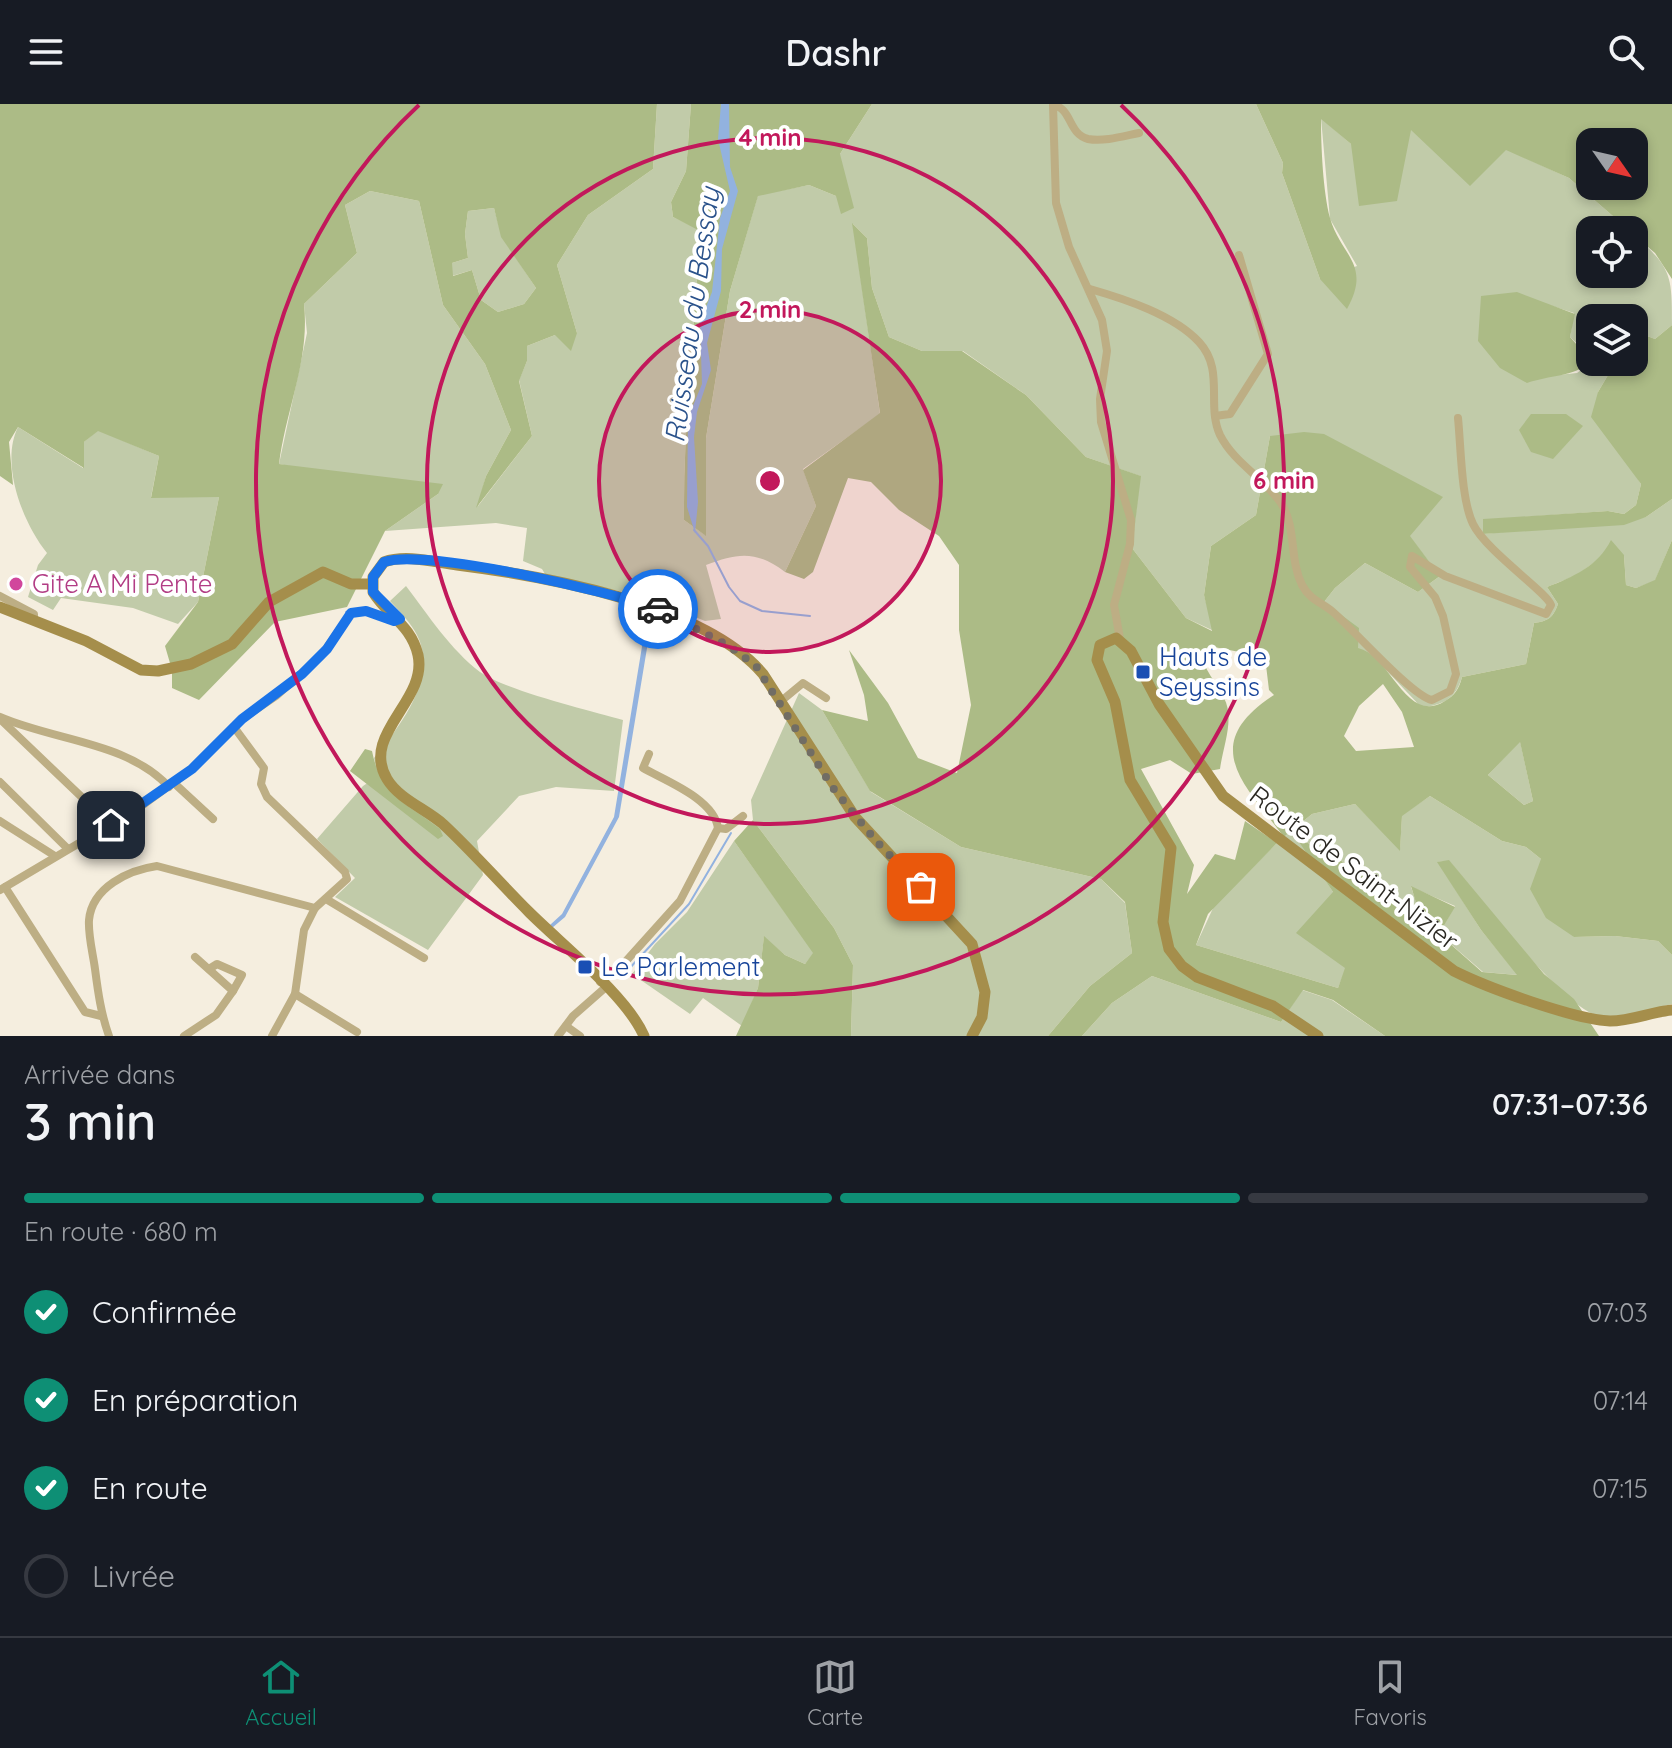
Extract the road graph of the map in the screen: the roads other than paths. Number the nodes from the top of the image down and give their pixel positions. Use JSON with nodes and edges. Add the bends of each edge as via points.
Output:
{"nodes":[{"id":1,"x":1053,"y":105,"type":"edge"},
{"id":2,"x":1139,"y":133,"type":"dead end"},
{"id":3,"x":1239,"y":255,"type":"dead end"},
{"id":4,"x":1090,"y":289,"type":"junction"},
{"id":5,"x":1215,"y":416,"type":"junction"},
{"id":6,"x":1458,"y":418,"type":"dead end"},
{"id":7,"x":372,"y":584,"type":"junction"},
{"id":8,"x":0,"y":596,"type":"edge"},
{"id":9,"x":0,"y":607,"type":"edge"},
{"id":10,"x":34,"y":619,"type":"junction"},
{"id":11,"x":400,"y":619,"type":"junction"},
{"id":12,"x":1120,"y":639,"type":"junction"},
{"id":13,"x":826,"y":698,"type":"dead end"},
{"id":14,"x":780,"y":702,"type":"junction"},
{"id":15,"x":0,"y":718,"type":"edge"},
{"id":16,"x":234,"y":727,"type":"junction"},
{"id":17,"x":649,"y":754,"type":"dead end"},
{"id":18,"x":0,"y":782,"type":"edge"},
{"id":19,"x":172,"y":785,"type":"junction"},
{"id":20,"x":743,"y":816,"type":"dead end"},
{"id":21,"x":213,"y":819,"type":"dead end"},
{"id":22,"x":0,"y":821,"type":"edge"},
{"id":23,"x":111,"y":825,"type":"junction"},
{"id":24,"x":718,"y":828,"type":"junction"},
{"id":25,"x":67,"y":848,"type":"junction"},
{"id":26,"x":55,"y":856,"type":"junction"},
{"id":27,"x":3,"y":888,"type":"edge"},
{"id":28,"x":326,"y":899,"type":"junction"},
{"id":29,"x":315,"y":908,"type":"junction"},
{"id":30,"x":195,"y":957,"type":"dead end"},
{"id":31,"x":424,"y":958,"type":"dead end"},
{"id":32,"x":209,"y":969,"type":"junction"},
{"id":33,"x":603,"y":985,"type":"junction"},
{"id":34,"x":233,"y":991,"type":"junction"},
{"id":35,"x":295,"y":994,"type":"junction"},
{"id":36,"x":1672,"y":1010,"type":"edge"},
{"id":37,"x":101,"y":1016,"type":"junction"},
{"id":38,"x":566,"y":1026,"type":"junction"},
{"id":39,"x":357,"y":1032,"type":"dead end"},
{"id":40,"x":109,"y":1036,"type":"edge"},
{"id":41,"x":184,"y":1036,"type":"edge"},
{"id":42,"x":272,"y":1036,"type":"edge"},
{"id":43,"x":558,"y":1036,"type":"edge"},
{"id":44,"x":580,"y":1036,"type":"edge"},
{"id":45,"x":644,"y":1036,"type":"edge"},
{"id":46,"x":972,"y":1036,"type":"edge"},
{"id":47,"x":1318,"y":1036,"type":"edge"}],
"edges":[{"from":1,"to":2,"type":"street","via":[[1065,111],[1076,132],[1086,138]]},
{"from":1,"to":4,"type":"street","via":[[1056,203]]},
{"from":3,"to":5,"type":"street","via":[[1268,354],[1230,414]]},
{"from":4,"to":5,"type":"street","via":[[1165,318],[1199,342],[1215,375]]},
{"from":4,"to":12,"type":"street","via":[[1106,339],[1101,422],[1131,520],[1114,605]]},
{"from":5,"to":6,"type":"street","via":[[1226,444],[1283,506],[1304,589],[1414,692],[1432,700],[1450,691],[1456,674],[1439,605],[1410,567],[1412,556],[1445,576],[1539,614],[1550,610],[1550,599],[1512,570],[1473,524]]},
{"from":7,"to":10,"type":"main road","via":[[351,584],[323,572],[269,602],[232,644],[191,664],[158,671],[141,670]]},
{"from":7,"to":11,"type":"main road","via":[[378,600]]},
{"from":7,"to":14,"type":"main road","via":[[380,565],[403,559],[602,592],[665,612],[739,652],[763,674]]},
{"from":8,"to":10,"type":"street","via":[[34,614]]},
{"from":9,"to":10,"type":"main road"},
{"from":11,"to":16,"type":"street","via":[[351,613],[321,656]]},
{"from":11,"to":33,"type":"main road","via":[[415,645],[418,673],[383,742],[385,775],[396,790],[444,825]]},
{"from":12,"to":36,"type":"main road","name":"Route de Saint-Nizier","via":[[1223,796],[1454,971],[1594,1019],[1622,1020]]},
{"from":12,"to":47,"type":"main road","via":[[1108,639],[1097,654],[1115,702],[1130,780],[1171,848],[1163,922],[1169,949],[1197,977],[1273,1006]]},
{"from":13,"to":14,"type":"street","via":[[803,683]]},
{"from":14,"to":46,"type":"main road","via":[[855,817],[972,944],[985,992],[984,1010]]},
{"from":15,"to":19,"type":"street","via":[[134,759]]},
{"from":15,"to":23,"type":"street"},
{"from":16,"to":19,"type":"street"},
{"from":16,"to":28,"type":"street","via":[[264,768],[261,784],[267,797],[345,872],[345,882]]},
{"from":17,"to":24,"type":"street","via":[[643,768],[693,797],[717,819]]},
{"from":18,"to":25,"type":"street"},
{"from":19,"to":21,"type":"street"},
{"from":19,"to":23,"type":"street"},
{"from":20,"to":24,"type":"street","via":[[726,829]]},
{"from":22,"to":26,"type":"street"},
{"from":23,"to":25,"type":"street"},
{"from":24,"to":33,"type":"street","via":[[680,901]]},
{"from":25,"to":26,"type":"street"},
{"from":26,"to":27,"type":"street"},
{"from":27,"to":37,"type":"street","via":[[85,1012]]},
{"from":28,"to":29,"type":"street"},
{"from":28,"to":31,"type":"street"},
{"from":29,"to":35,"type":"street","via":[[304,930]]},
{"from":29,"to":37,"type":"street","via":[[157,866],[125,876],[103,890],[89,920]]},
{"from":30,"to":32,"type":"street"},
{"from":32,"to":34,"type":"street"},
{"from":32,"to":34,"type":"street","via":[[217,964],[242,975]]},
{"from":33,"to":38,"type":"street"},
{"from":33,"to":45,"type":"main road"},
{"from":34,"to":41,"type":"street","via":[[216,1015]]},
{"from":35,"to":39,"type":"street"},
{"from":35,"to":42,"type":"street"},
{"from":37,"to":40,"type":"street"},
{"from":38,"to":43,"type":"street"},
{"from":38,"to":44,"type":"street"}]}
